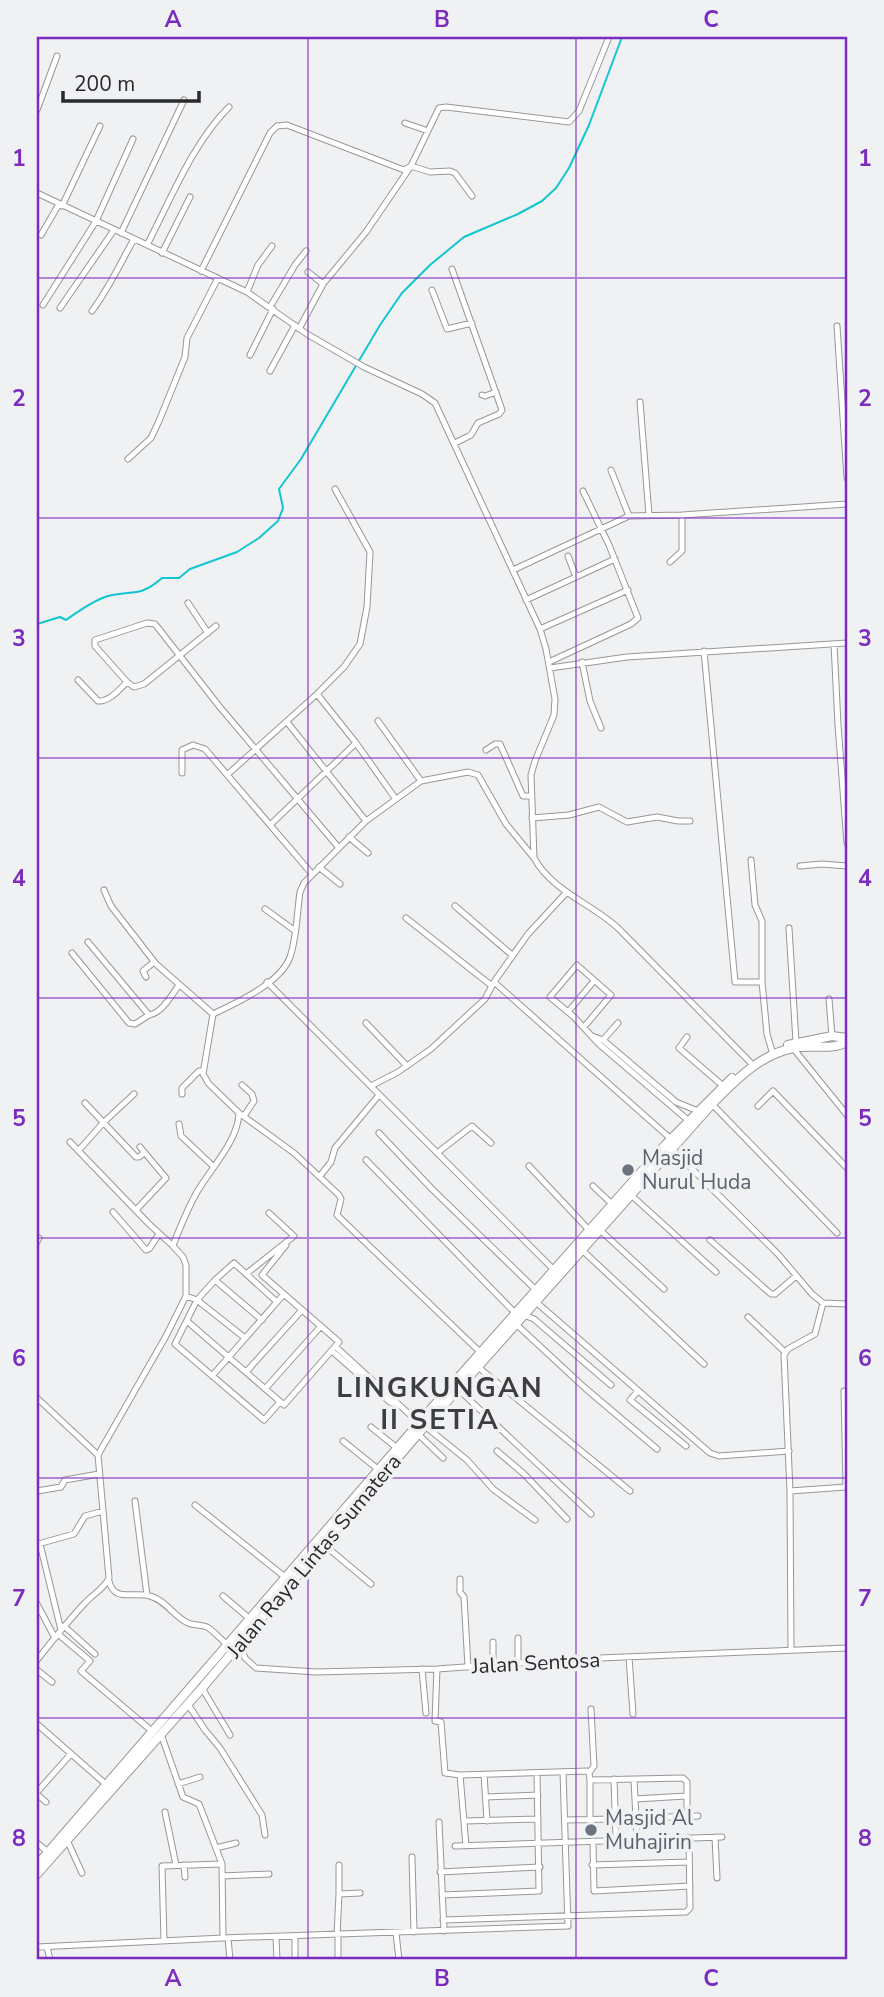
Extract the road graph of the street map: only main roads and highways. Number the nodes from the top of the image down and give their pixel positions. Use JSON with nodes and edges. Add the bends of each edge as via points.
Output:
{"nodes":[{"id":1,"x":847,"y":1040,"type":"edge"},
{"id":2,"x":794,"y":1045,"type":"junction"},
{"id":3,"x":670,"y":1144,"type":"junction"},
{"id":4,"x":557,"y":1273,"type":"junction"},
{"id":5,"x":520,"y":1315,"type":"junction"},
{"id":6,"x":422,"y":1424,"type":"junction"},
{"id":7,"x":238,"y":1638,"type":"junction"},
{"id":8,"x":157,"y":1733,"type":"junction"},
{"id":9,"x":109,"y":1787,"type":"junction"},
{"id":10,"x":37,"y":1865,"type":"edge"},
{"id":11,"x":37,"y":1874,"type":"edge"}],
"edges":[{"from":1,"to":2,"type":"highway","name":"Jalan Raya Lintas Sumatera","via":[[831,1046]]},
{"from":1,"to":2,"type":"highway","name":"Jalan Raya Lintas Sumatera","via":[[832,1036]]},
{"from":2,"to":3,"type":"highway","name":"Jalan Raya Lintas Sumatera","via":[[754,1065]]},
{"from":2,"to":3,"type":"highway","name":"Jalan Raya Lintas Sumatera","via":[[772,1051],[722,1085]]},
{"from":3,"to":4,"type":"highway","name":"Jalan Raya Lintas Sumatera"},
{"from":3,"to":4,"type":"highway","name":"Jalan Raya Lintas Sumatera","via":[[631,1195]]},
{"from":4,"to":5,"type":"highway","name":"Jalan Raya Lintas Sumatera"},
{"from":4,"to":5,"type":"highway","name":"Jalan Raya Lintas Sumatera"},
{"from":5,"to":6,"type":"highway","name":"Jalan Raya Lintas Sumatera","via":[[481,1353]]},
{"from":5,"to":6,"type":"highway","name":"Jalan Raya Lintas Sumatera","via":[[517,1325]]},
{"from":6,"to":7,"type":"highway","name":"Jalan Raya Lintas Sumatera","via":[[285,1577]]},
{"from":6,"to":7,"type":"highway","name":"Jalan Raya Lintas Sumatera"},
{"from":7,"to":8,"type":"highway","name":"Jalan Raya Lintas Sumatera","via":[[202,1688]]},
{"from":7,"to":8,"type":"highway","name":"Jalan Raya Lintas Sumatera"},
{"from":8,"to":9,"type":"highway","name":"Jalan Raya Lintas Sumatera"},
{"from":9,"to":10,"type":"highway","name":"Jalan Raya Lintas Sumatera"},
{"from":9,"to":11,"type":"highway","name":"Jalan Raya Lintas Sumatera"}]}
